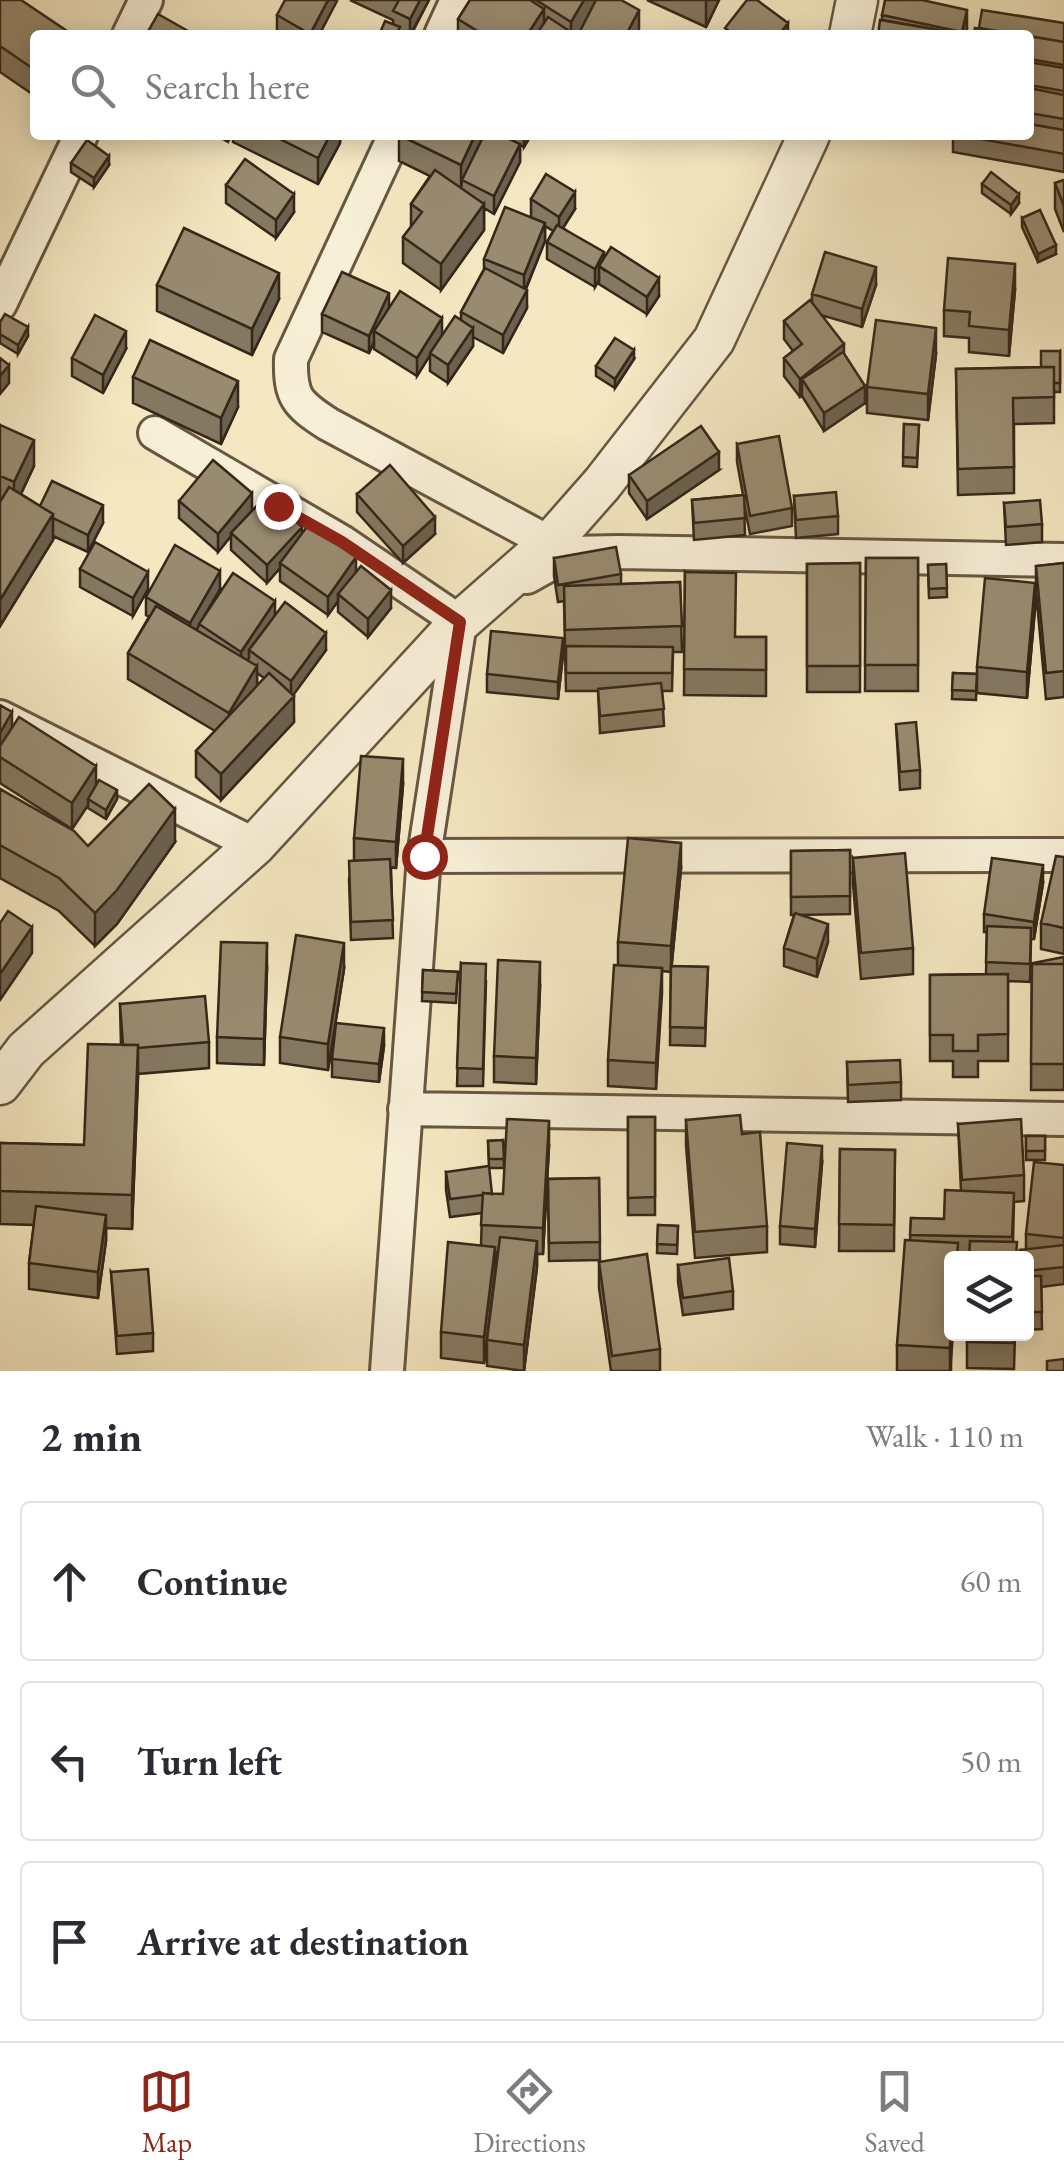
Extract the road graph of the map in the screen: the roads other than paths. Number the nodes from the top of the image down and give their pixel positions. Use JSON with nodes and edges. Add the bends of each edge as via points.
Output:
{"nodes":[{"id":1,"x":146,"y":0,"type":"edge"},
{"id":2,"x":457,"y":0,"type":"edge"},
{"id":3,"x":857,"y":0,"type":"edge"},
{"id":4,"x":131,"y":30,"type":"edge"},
{"id":5,"x":443,"y":30,"type":"edge"},
{"id":6,"x":851,"y":30,"type":"edge"},
{"id":7,"x":79,"y":140,"type":"edge"},
{"id":8,"x":393,"y":140,"type":"edge"},
{"id":9,"x":807,"y":140,"type":"edge"},
{"id":10,"x":0,"y":304,"type":"edge"},
{"id":11,"x":155,"y":432,"type":"dead end"},
{"id":12,"x":550,"y":543,"type":"junction"},
{"id":13,"x":1064,"y":560,"type":"edge"},
{"id":14,"x":460,"y":622,"type":"junction"},
{"id":15,"x":0,"y":718,"type":"edge"},
{"id":16,"x":256,"y":845,"type":"junction"},
{"id":17,"x":1064,"y":855,"type":"edge"},
{"id":18,"x":424,"y":856,"type":"junction"},
{"id":19,"x":13,"y":1043,"type":"edge"},
{"id":20,"x":0,"y":1084,"type":"edge"},
{"id":21,"x":405,"y":1109,"type":"junction"},
{"id":22,"x":1064,"y":1119,"type":"edge"},
{"id":23,"x":387,"y":1371,"type":"edge"}],
"edges":[{"from":1,"to":4,"type":"street"},
{"from":2,"to":5,"type":"street"},
{"from":3,"to":6,"type":"street"},
{"from":7,"to":10,"type":"street"},
{"from":8,"to":12,"type":"street","via":[[292,359],[290,387],[304,408],[328,424]]},
{"from":9,"to":12,"type":"street","via":[[714,340]]},
{"from":11,"to":14,"type":"street","via":[[342,542]]},
{"from":12,"to":14,"type":"street"},
{"from":13,"to":14,"type":"street","via":[[570,553]]},
{"from":14,"to":16,"type":"street"},
{"from":14,"to":18,"type":"street"},
{"from":15,"to":16,"type":"street"},
{"from":16,"to":19,"type":"street"},
{"from":17,"to":18,"type":"street"},
{"from":18,"to":21,"type":"street"},
{"from":19,"to":20,"type":"street"},
{"from":21,"to":22,"type":"street"},
{"from":21,"to":23,"type":"street"}]}
